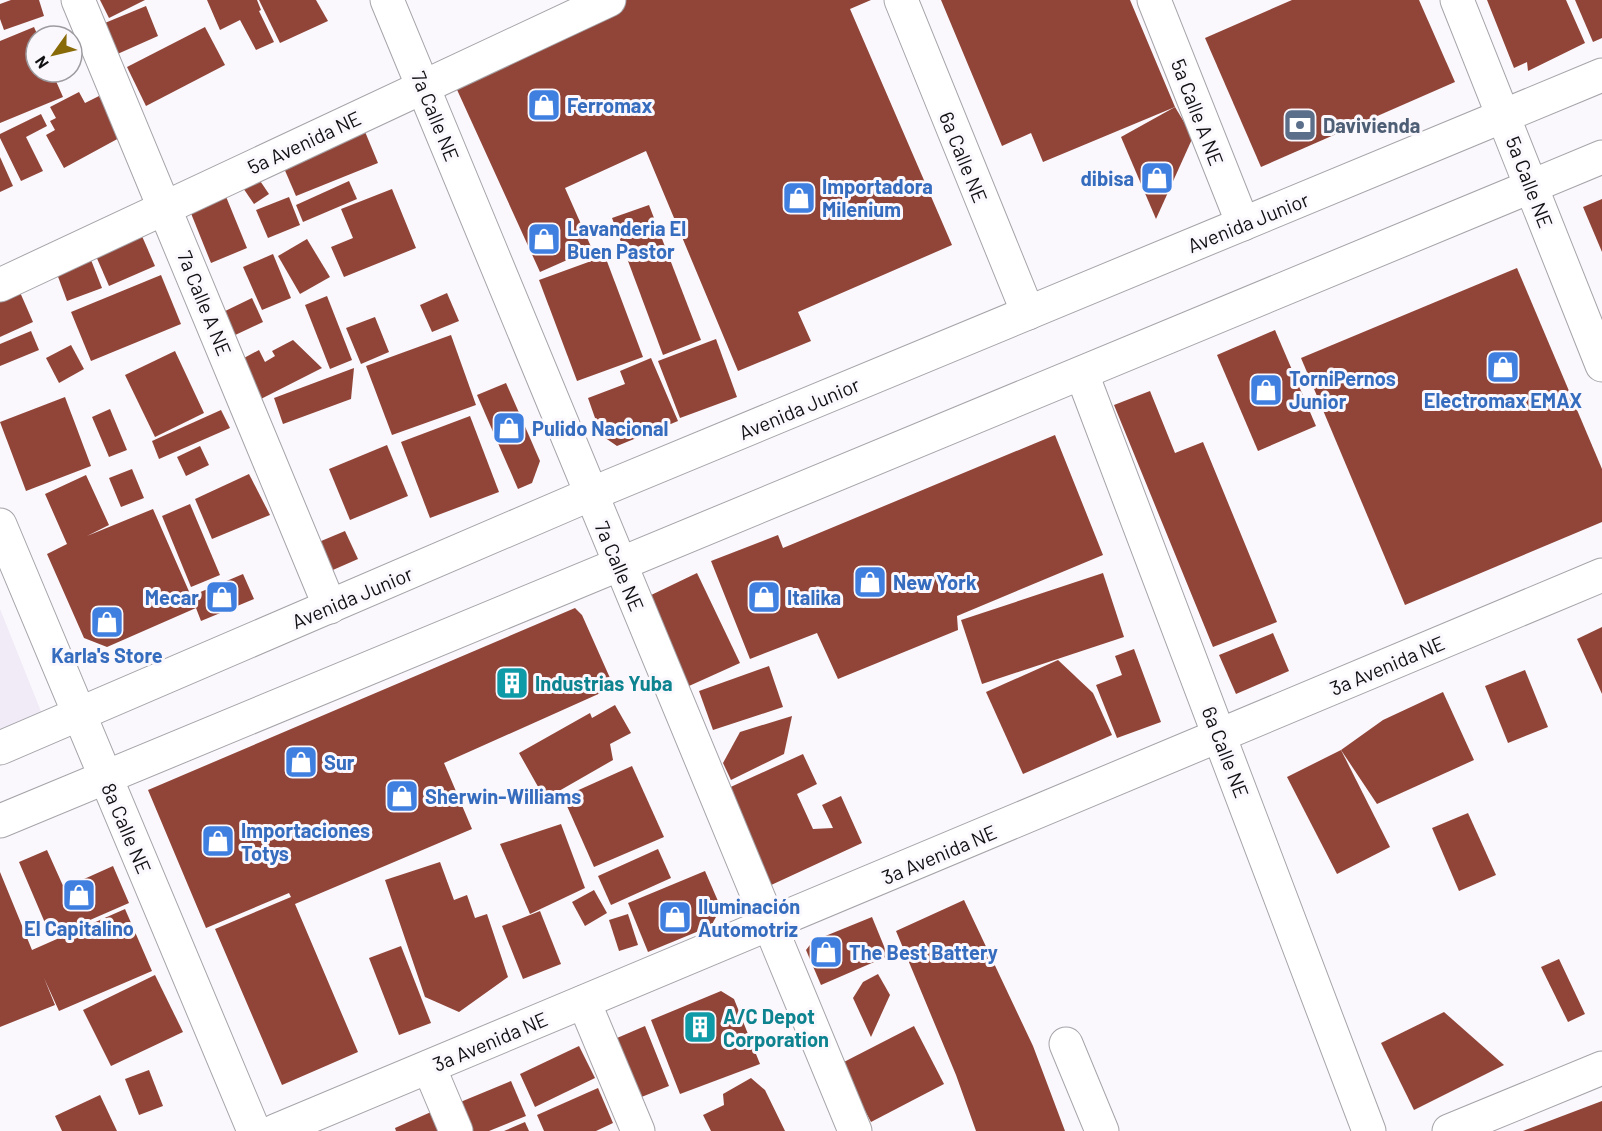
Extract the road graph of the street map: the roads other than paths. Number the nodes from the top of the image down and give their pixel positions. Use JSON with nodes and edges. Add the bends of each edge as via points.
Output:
{"nodes":[{"id":1,"x":78,"y":0,"type":"edge"},
{"id":2,"x":387,"y":0,"type":"edge"},
{"id":3,"x":609,"y":0,"type":"edge"},
{"id":4,"x":901,"y":0,"type":"edge"},
{"id":5,"x":1154,"y":0,"type":"edge"},
{"id":6,"x":1457,"y":0,"type":"edge"},
{"id":7,"x":1602,"y":75,"type":"edge"},
{"id":8,"x":424,"y":87,"type":"junction"},
{"id":9,"x":1504,"y":116,"type":"junction"},
{"id":10,"x":1602,"y":158,"type":"edge"},
{"id":11,"x":1532,"y":187,"type":"junction"},
{"id":12,"x":165,"y":207,"type":"junction"},
{"id":13,"x":1243,"y":224,"type":"junction"},
{"id":14,"x":0,"y":285,"type":"edge"},
{"id":15,"x":1028,"y":313,"type":"junction"},
{"id":16,"x":1602,"y":365,"type":"edge"},
{"id":17,"x":1082,"y":374,"type":"junction"},
{"id":18,"x":591,"y":494,"type":"junction"},
{"id":19,"x":0,"y":525,"type":"edge"},
{"id":20,"x":620,"y":564,"type":"junction"},
{"id":21,"x":1602,"y":574,"type":"edge"},
{"id":22,"x":330,"y":607,"type":"junction"},
{"id":23,"x":80,"y":715,"type":"junction"},
{"id":24,"x":1220,"y":736,"type":"junction"},
{"id":25,"x":0,"y":748,"type":"edge"},
{"id":26,"x":106,"y":778,"type":"junction"},
{"id":27,"x":0,"y":821,"type":"edge"},
{"id":28,"x":769,"y":925,"type":"junction"},
{"id":29,"x":584,"y":1002,"type":"junction"},
{"id":30,"x":1066,"y":1044,"type":"dead end"},
{"id":31,"x":429,"y":1067,"type":"junction"},
{"id":32,"x":1602,"y":1068,"type":"edge"},
{"id":33,"x":254,"y":1131,"type":"edge"},
{"id":34,"x":275,"y":1131,"type":"edge"},
{"id":35,"x":456,"y":1131,"type":"edge"},
{"id":36,"x":638,"y":1131,"type":"edge"},
{"id":37,"x":855,"y":1131,"type":"edge"},
{"id":38,"x":1102,"y":1131,"type":"edge"},
{"id":39,"x":1369,"y":1131,"type":"edge"},
{"id":40,"x":1449,"y":1131,"type":"edge"}],
"edges":[{"from":1,"to":12,"type":"street","name":"7a Calle A NE"},
{"from":2,"to":8,"type":"street","name":"7a Calle NE"},
{"from":3,"to":8,"type":"street","name":"5a Avenida NE"},
{"from":4,"to":15,"type":"street","name":"6a Calle NE"},
{"from":5,"to":13,"type":"street","name":"5a Calle A NE"},
{"from":6,"to":9,"type":"street","name":"5a Calle NE"},
{"from":7,"to":9,"type":"street","name":"Avenida Junior"},
{"from":8,"to":12,"type":"street","name":"5a Avenida NE"},
{"from":8,"to":18,"type":"street","name":"7a Calle NE"},
{"from":9,"to":11,"type":"street","name":"5a Calle NE"},
{"from":9,"to":13,"type":"street","name":"Avenida Junior"},
{"from":10,"to":11,"type":"street"},
{"from":11,"to":16,"type":"street","name":"5a Calle NE"},
{"from":11,"to":17,"type":"street"},
{"from":12,"to":14,"type":"street","name":"5a Avenida NE"},
{"from":12,"to":22,"type":"street","name":"7a Calle A NE"},
{"from":13,"to":15,"type":"street","name":"Avenida Junior"},
{"from":15,"to":18,"type":"street","name":"Avenida Junior"},
{"from":17,"to":20,"type":"street"},
{"from":17,"to":24,"type":"street","name":"6a Calle NE"},
{"from":18,"to":20,"type":"street","name":"7a Calle NE"},
{"from":18,"to":22,"type":"street","name":"Avenida Junior"},
{"from":19,"to":23,"type":"street","name":"8a Calle NE"},
{"from":20,"to":26,"type":"street"},
{"from":20,"to":28,"type":"street","name":"7a Calle NE"},
{"from":21,"to":24,"type":"street","name":"3a Avenida NE"},
{"from":22,"to":23,"type":"street","name":"Avenida Junior"},
{"from":23,"to":25,"type":"street","name":"Avenida Junior"},
{"from":23,"to":26,"type":"street","name":"8a Calle NE"},
{"from":24,"to":28,"type":"street","name":"3a Avenida NE"},
{"from":24,"to":39,"type":"street","name":"6a Calle NE"},
{"from":26,"to":27,"type":"street"},
{"from":26,"to":33,"type":"street","name":"8a Calle NE"},
{"from":28,"to":29,"type":"street","name":"3a Avenida NE"},
{"from":28,"to":37,"type":"street","name":"7a Calle NE"},
{"from":29,"to":31,"type":"street","name":"3a Avenida NE"},
{"from":29,"to":36,"type":"street"},
{"from":30,"to":38,"type":"street"},
{"from":31,"to":34,"type":"street","name":"3a Avenida NE"},
{"from":31,"to":35,"type":"street"},
{"from":32,"to":40,"type":"street"}]}
